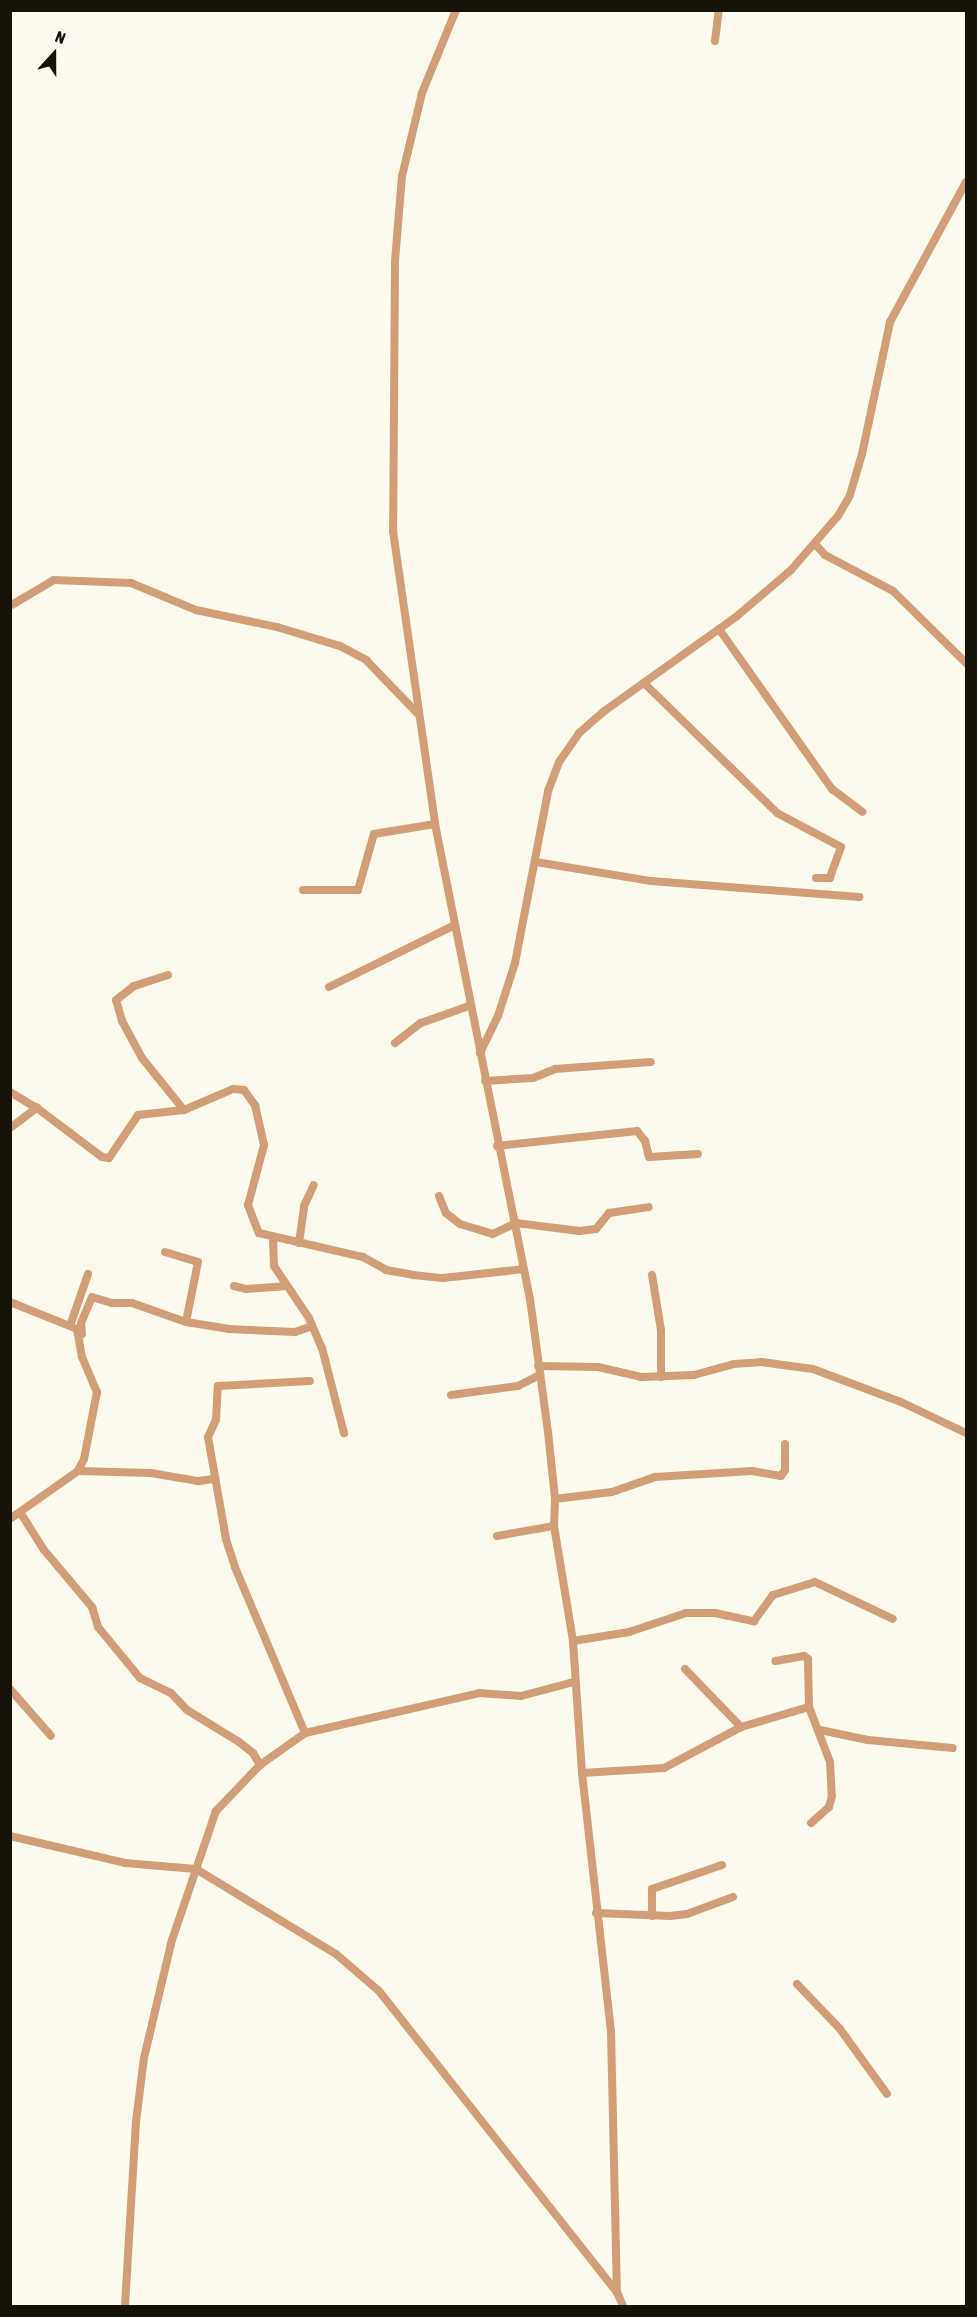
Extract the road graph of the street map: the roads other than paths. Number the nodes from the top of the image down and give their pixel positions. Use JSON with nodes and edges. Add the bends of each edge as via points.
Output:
{"nodes":[{"id":1,"x":456,"y":10,"type":"edge"},
{"id":2,"x":719,"y":10,"type":"edge"},
{"id":3,"x":715,"y":41,"type":"dead end"},
{"id":4,"x":966,"y":182,"type":"edge"},
{"id":5,"x":816,"y":545,"type":"junction"},
{"id":6,"x":10,"y":606,"type":"edge"},
{"id":7,"x":719,"y":630,"type":"junction"},
{"id":8,"x":966,"y":663,"type":"edge"},
{"id":9,"x":644,"y":683,"type":"junction"},
{"id":10,"x":417,"y":713,"type":"junction"},
{"id":11,"x":862,"y":812,"type":"dead end"},
{"id":12,"x":435,"y":824,"type":"junction"},
{"id":13,"x":536,"y":862,"type":"junction"},
{"id":14,"x":816,"y":878,"type":"dead end"},
{"id":15,"x":303,"y":890,"type":"dead end"},
{"id":16,"x":859,"y":897,"type":"dead end"},
{"id":17,"x":455,"y":925,"type":"junction"},
{"id":18,"x":168,"y":975,"type":"dead end"},
{"id":19,"x":329,"y":987,"type":"dead end"},
{"id":20,"x":469,"y":1006,"type":"junction"},
{"id":21,"x":395,"y":1043,"type":"dead end"},
{"id":22,"x":480,"y":1053,"type":"junction"},
{"id":23,"x":651,"y":1062,"type":"dead end"},
{"id":24,"x":485,"y":1081,"type":"junction"},
{"id":25,"x":10,"y":1092,"type":"edge"},
{"id":26,"x":37,"y":1108,"type":"junction"},
{"id":27,"x":184,"y":1110,"type":"junction"},
{"id":28,"x":10,"y":1128,"type":"edge"},
{"id":29,"x":497,"y":1146,"type":"junction"},
{"id":30,"x":698,"y":1154,"type":"dead end"},
{"id":31,"x":314,"y":1185,"type":"dead end"},
{"id":32,"x":439,"y":1196,"type":"dead end"},
{"id":33,"x":649,"y":1207,"type":"dead end"},
{"id":34,"x":516,"y":1223,"type":"junction"},
{"id":35,"x":273,"y":1238,"type":"junction"},
{"id":36,"x":299,"y":1243,"type":"junction"},
{"id":37,"x":165,"y":1252,"type":"dead end"},
{"id":38,"x":524,"y":1269,"type":"junction"},
{"id":39,"x":88,"y":1274,"type":"dead end"},
{"id":40,"x":652,"y":1275,"type":"dead end"},
{"id":41,"x":234,"y":1286,"type":"dead end"},
{"id":42,"x":286,"y":1286,"type":"junction"},
{"id":43,"x":10,"y":1302,"type":"edge"},
{"id":44,"x":186,"y":1322,"type":"junction"},
{"id":45,"x":71,"y":1323,"type":"junction"},
{"id":46,"x":312,"y":1326,"type":"junction"},
{"id":47,"x":82,"y":1339,"type":"junction"},
{"id":48,"x":538,"y":1366,"type":"junction"},
{"id":49,"x":540,"y":1376,"type":"junction"},
{"id":50,"x":661,"y":1377,"type":"junction"},
{"id":51,"x":310,"y":1381,"type":"dead end"},
{"id":52,"x":451,"y":1395,"type":"dead end"},
{"id":53,"x":344,"y":1433,"type":"dead end"},
{"id":54,"x":966,"y":1433,"type":"edge"},
{"id":55,"x":785,"y":1444,"type":"dead end"},
{"id":56,"x":78,"y":1471,"type":"junction"},
{"id":57,"x":214,"y":1479,"type":"junction"},
{"id":58,"x":555,"y":1499,"type":"junction"},
{"id":59,"x":20,"y":1512,"type":"junction"},
{"id":60,"x":10,"y":1519,"type":"edge"},
{"id":61,"x":554,"y":1526,"type":"junction"},
{"id":62,"x":497,"y":1536,"type":"dead end"},
{"id":63,"x":893,"y":1619,"type":"dead end"},
{"id":64,"x":573,"y":1641,"type":"junction"},
{"id":65,"x":775,"y":1660,"type":"dead end"},
{"id":66,"x":685,"y":1669,"type":"dead end"},
{"id":67,"x":574,"y":1682,"type":"junction"},
{"id":68,"x":10,"y":1689,"type":"edge"},
{"id":69,"x":809,"y":1707,"type":"junction"},
{"id":70,"x":741,"y":1727,"type":"junction"},
{"id":71,"x":820,"y":1730,"type":"junction"},
{"id":72,"x":305,"y":1733,"type":"junction"},
{"id":73,"x":51,"y":1736,"type":"dead end"},
{"id":74,"x":953,"y":1748,"type":"dead end"},
{"id":75,"x":260,"y":1765,"type":"junction"},
{"id":76,"x":582,"y":1773,"type":"junction"},
{"id":77,"x":811,"y":1823,"type":"dead end"},
{"id":78,"x":10,"y":1836,"type":"edge"},
{"id":79,"x":722,"y":1865,"type":"dead end"},
{"id":80,"x":196,"y":1869,"type":"junction"},
{"id":81,"x":733,"y":1897,"type":"dead end"},
{"id":82,"x":596,"y":1913,"type":"junction"},
{"id":83,"x":652,"y":1916,"type":"junction"},
{"id":84,"x":797,"y":1984,"type":"dead end"},
{"id":85,"x":887,"y":2094,"type":"dead end"},
{"id":86,"x":617,"y":2292,"type":"junction"},
{"id":87,"x":124,"y":2307,"type":"edge"},
{"id":88,"x":623,"y":2307,"type":"edge"}],
"edges":[{"from":1,"to":10,"type":"street","via":[[422,93],[412,130],[402,176],[395,262],[390,484]]},
{"from":2,"to":3,"type":"street"},
{"from":4,"to":5,"type":"street","via":[[890,322],[850,495]]},
{"from":5,"to":7,"type":"street"},
{"from":5,"to":8,"type":"street","via":[[825,555],[893,591]]},
{"from":6,"to":10,"type":"street","via":[[54,580],[130,583],[196,610],[340,646],[366,660]]},
{"from":7,"to":9,"type":"street"},
{"from":7,"to":11,"type":"street","via":[[832,789]]},
{"from":9,"to":13,"type":"street","via":[[579,733],[559,762],[548,791]]},
{"from":9,"to":14,"type":"street","via":[[777,813],[842,846],[830,878]]},
{"from":10,"to":12,"type":"street"},
{"from":12,"to":15,"type":"street","via":[[374,834],[358,890]]},
{"from":12,"to":17,"type":"street"},
{"from":13,"to":16,"type":"street","via":[[651,881]]},
{"from":13,"to":22,"type":"street","via":[[515,963],[498,1016]]},
{"from":17,"to":19,"type":"street"},
{"from":17,"to":20,"type":"street"},
{"from":18,"to":27,"type":"street","via":[[134,986],[117,1000],[122,1021],[142,1058]]},
{"from":20,"to":21,"type":"street","via":[[421,1023]]},
{"from":20,"to":22,"type":"street"},
{"from":22,"to":24,"type":"street"},
{"from":23,"to":24,"type":"street","via":[[555,1069],[533,1078]]},
{"from":24,"to":29,"type":"street"},
{"from":25,"to":26,"type":"street"},
{"from":26,"to":27,"type":"street","via":[[102,1157],[109,1158],[138,1115]]},
{"from":26,"to":28,"type":"street"},
{"from":27,"to":35,"type":"street","via":[[233,1089],[251,1095],[264,1145],[248,1204],[259,1233]]},
{"from":29,"to":30,"type":"street","via":[[637,1131],[649,1156]]},
{"from":29,"to":34,"type":"street"},
{"from":31,"to":36,"type":"street","via":[[304,1206]]},
{"from":32,"to":34,"type":"street","via":[[446,1213],[470,1230],[493,1234]]},
{"from":33,"to":34,"type":"street","via":[[609,1213],[596,1229],[579,1231]]},
{"from":34,"to":38,"type":"street"},
{"from":35,"to":36,"type":"street"},
{"from":35,"to":42,"type":"street","via":[[274,1266]]},
{"from":36,"to":38,"type":"street","via":[[363,1257],[386,1270],[413,1275],[443,1278]]},
{"from":37,"to":44,"type":"street","via":[[198,1262]]},
{"from":38,"to":48,"type":"street"},
{"from":39,"to":45,"type":"street"},
{"from":40,"to":50,"type":"street","via":[[661,1330]]},
{"from":41,"to":42,"type":"street"},
{"from":42,"to":46,"type":"street"},
{"from":43,"to":45,"type":"street"},
{"from":44,"to":46,"type":"street","via":[[271,1333],[295,1332]]},
{"from":44,"to":47,"type":"street","via":[[132,1303],[92,1297],[81,1323]]},
{"from":45,"to":47,"type":"street"},
{"from":46,"to":53,"type":"street"},
{"from":47,"to":56,"type":"street","via":[[82,1357],[97,1392]]},
{"from":48,"to":49,"type":"street"},
{"from":48,"to":50,"type":"street","via":[[598,1367],[641,1377]]},
{"from":49,"to":52,"type":"street","via":[[518,1386]]},
{"from":49,"to":58,"type":"street"},
{"from":50,"to":54,"type":"street","via":[[761,1362],[813,1369],[901,1402]]},
{"from":51,"to":57,"type":"street","via":[[218,1386],[216,1420],[208,1437]]},
{"from":55,"to":58,"type":"street","via":[[785,1470],[781,1476],[752,1471],[655,1477],[612,1492]]},
{"from":56,"to":57,"type":"street"},
{"from":56,"to":59,"type":"street"},
{"from":57,"to":72,"type":"street","via":[[226,1539],[244,1593]]},
{"from":58,"to":61,"type":"street"},
{"from":59,"to":60,"type":"street"},
{"from":59,"to":75,"type":"street","via":[[44,1550],[92,1607],[98,1627],[140,1678],[171,1694],[187,1710],[238,1742],[253,1753]]},
{"from":61,"to":62,"type":"street"},
{"from":61,"to":64,"type":"street"},
{"from":63,"to":64,"type":"street","via":[[815,1582],[773,1596],[754,1621],[715,1613],[686,1613],[629,1632]]},
{"from":64,"to":67,"type":"street"},
{"from":65,"to":69,"type":"street","via":[[804,1656],[808,1659]]},
{"from":66,"to":70,"type":"street"},
{"from":67,"to":72,"type":"street","via":[[521,1696],[479,1693]]},
{"from":67,"to":76,"type":"street"},
{"from":68,"to":73,"type":"street"},
{"from":69,"to":70,"type":"street"},
{"from":69,"to":71,"type":"street"},
{"from":70,"to":76,"type":"street","via":[[671,1766]]},
{"from":71,"to":74,"type":"street","via":[[868,1740]]},
{"from":71,"to":77,"type":"street","via":[[830,1762],[832,1796],[829,1807]]},
{"from":72,"to":75,"type":"street"},
{"from":75,"to":80,"type":"street","via":[[216,1811]]},
{"from":76,"to":82,"type":"street"},
{"from":78,"to":80,"type":"street","via":[[125,1863]]},
{"from":79,"to":83,"type":"street","via":[[652,1888]]},
{"from":80,"to":86,"type":"street","via":[[336,1953],[379,1991]]},
{"from":80,"to":87,"type":"street","via":[[172,1940],[144,2058]]},
{"from":81,"to":83,"type":"street","via":[[687,1914]]},
{"from":82,"to":83,"type":"street"},
{"from":82,"to":86,"type":"street","via":[[611,2031]]},
{"from":84,"to":85,"type":"street","via":[[840,2029]]},
{"from":86,"to":88,"type":"street"}]}
